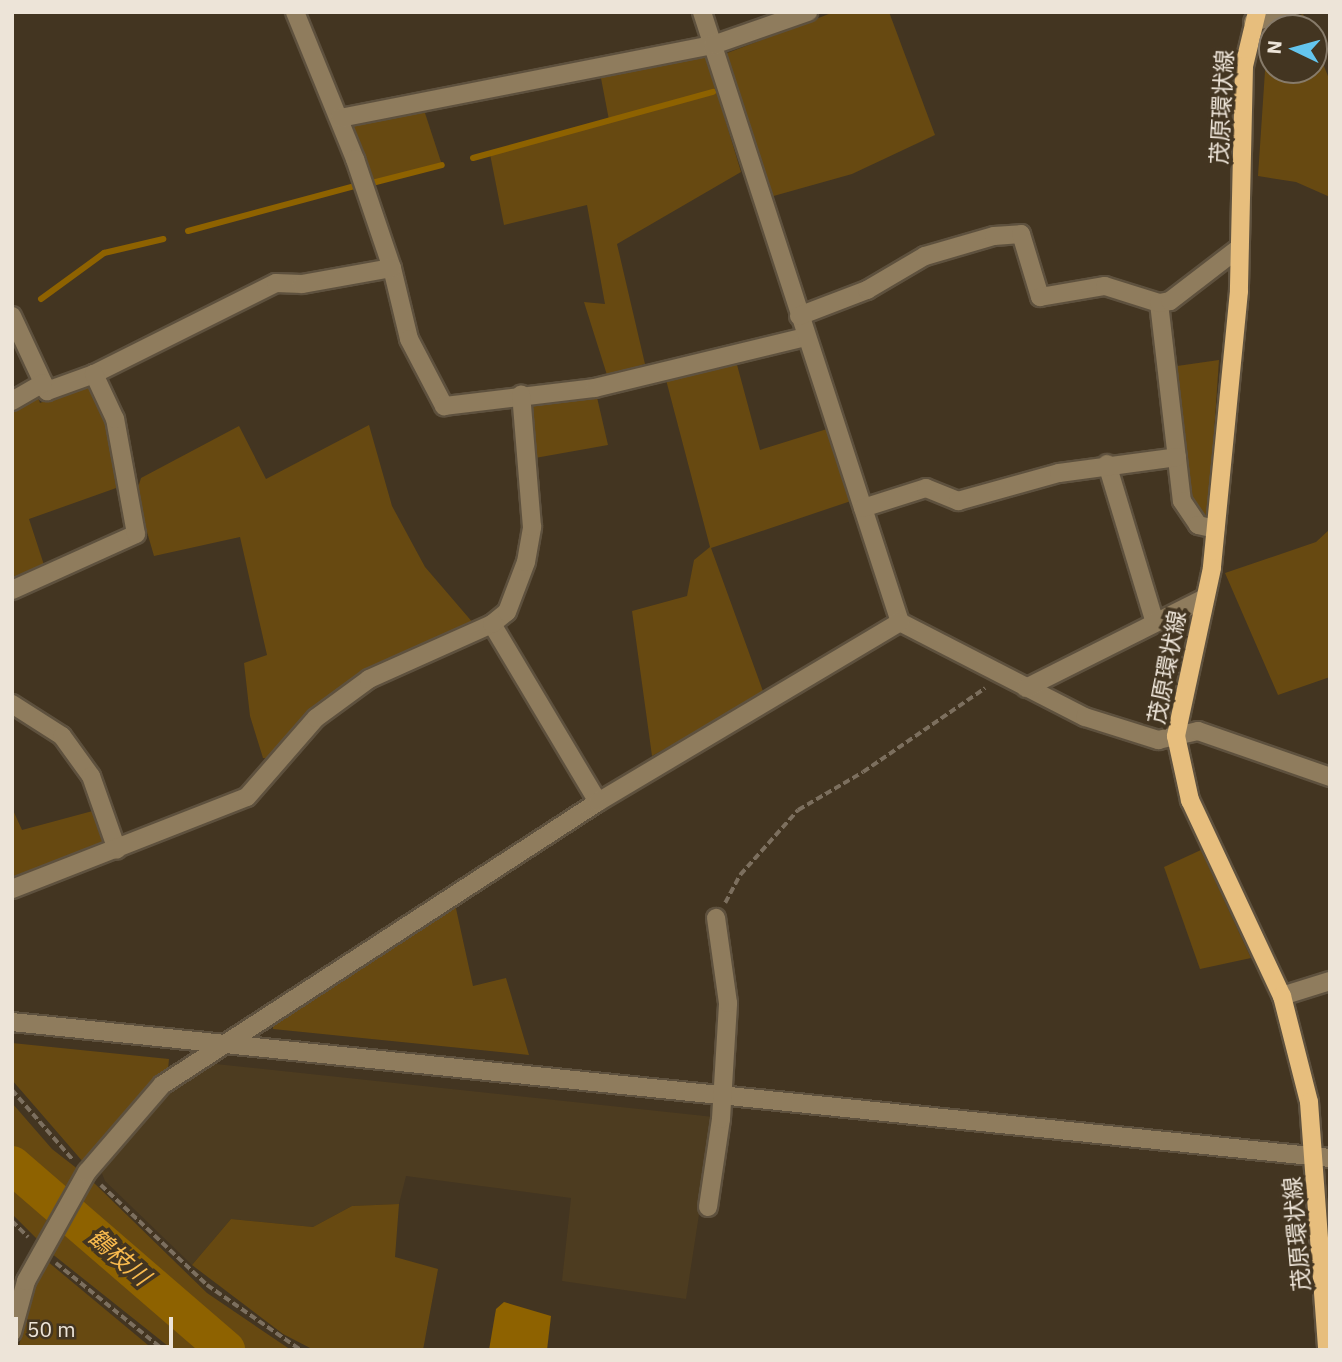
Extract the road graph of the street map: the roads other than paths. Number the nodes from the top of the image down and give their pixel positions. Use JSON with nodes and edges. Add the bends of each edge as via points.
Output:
{"nodes":[{"id":1,"x":295,"y":12,"type":"edge"},
{"id":2,"x":702,"y":12,"type":"edge"},
{"id":3,"x":808,"y":12,"type":"edge"},
{"id":4,"x":1287,"y":12,"type":"edge"},
{"id":5,"x":1255,"y":17,"type":"edge"},
{"id":6,"x":713,"y":45,"type":"junction"},
{"id":7,"x":340,"y":118,"type":"junction"},
{"id":8,"x":1240,"y":247,"type":"junction"},
{"id":9,"x":392,"y":268,"type":"junction"},
{"id":10,"x":1158,"y":303,"type":"junction"},
{"id":11,"x":12,"y":316,"type":"edge"},
{"id":12,"x":799,"y":316,"type":"junction"},
{"id":13,"x":806,"y":337,"type":"junction"},
{"id":14,"x":94,"y":374,"type":"junction"},
{"id":15,"x":43,"y":383,"type":"junction"},
{"id":16,"x":521,"y":394,"type":"junction"},
{"id":17,"x":12,"y":401,"type":"edge"},
{"id":18,"x":1177,"y":457,"type":"junction"},
{"id":19,"x":1107,"y":464,"type":"junction"},
{"id":20,"x":863,"y":508,"type":"junction"},
{"id":21,"x":1216,"y":529,"type":"junction"},
{"id":22,"x":12,"y":590,"type":"edge"},
{"id":23,"x":1205,"y":598,"type":"junction"},
{"id":24,"x":1154,"y":620,"type":"junction"},
{"id":25,"x":900,"y":622,"type":"junction"},
{"id":26,"x":492,"y":624,"type":"junction"},
{"id":27,"x":1026,"y":688,"type":"junction"},
{"id":28,"x":12,"y":704,"type":"edge"},
{"id":29,"x":1176,"y":736,"type":"junction"},
{"id":30,"x":1330,"y":777,"type":"edge"},
{"id":31,"x":598,"y":802,"type":"junction"},
{"id":32,"x":117,"y":850,"type":"junction"},
{"id":33,"x":12,"y":889,"type":"edge"},
{"id":34,"x":716,"y":918,"type":"road end"},
{"id":35,"x":1330,"y":981,"type":"edge"},
{"id":36,"x":1282,"y":996,"type":"junction"},
{"id":37,"x":12,"y":1022,"type":"edge"},
{"id":38,"x":222,"y":1044,"type":"junction"},
{"id":39,"x":723,"y":1099,"type":"junction"},
{"id":40,"x":1322,"y":1157,"type":"edge"},
{"id":41,"x":708,"y":1207,"type":"dead end"},
{"id":42,"x":12,"y":1332,"type":"edge"},
{"id":43,"x":1328,"y":1350,"type":"edge"}],
"edges":[{"from":1,"to":7,"type":"street"},
{"from":2,"to":6,"type":"street"},
{"from":3,"to":6,"type":"street"},
{"from":4,"to":5,"type":"street"},
{"from":5,"to":8,"type":"main road","name":"茂原環状線","via":[[1244,66]]},
{"from":6,"to":7,"type":"street"},
{"from":6,"to":12,"type":"street"},
{"from":7,"to":9,"type":"street"},
{"from":8,"to":10,"type":"street","via":[[1170,301]]},
{"from":8,"to":21,"type":"main road","name":"茂原環状線"},
{"from":9,"to":14,"type":"street","via":[[302,284],[276,283]]},
{"from":9,"to":16,"type":"street","via":[[409,340],[444,406]]},
{"from":10,"to":12,"type":"street","via":[[1105,286],[1040,297],[1021,234],[994,236],[925,256],[867,289]]},
{"from":10,"to":18,"type":"street"},
{"from":11,"to":15,"type":"street"},
{"from":12,"to":13,"type":"street"},
{"from":13,"to":16,"type":"street","via":[[595,388]]},
{"from":13,"to":20,"type":"street"},
{"from":14,"to":15,"type":"street","via":[[47,391]]},
{"from":14,"to":22,"type":"street","via":[[115,419],[136,534]]},
{"from":15,"to":17,"type":"street"},
{"from":16,"to":26,"type":"street","via":[[532,527],[526,562],[507,612]]},
{"from":18,"to":19,"type":"street"},
{"from":18,"to":21,"type":"street","via":[[1186,513],[1198,524]]},
{"from":19,"to":20,"type":"street","via":[[958,501],[926,488]]},
{"from":19,"to":24,"type":"street"},
{"from":20,"to":25,"type":"street"},
{"from":21,"to":23,"type":"main road","name":"茂原環状線"},
{"from":23,"to":24,"type":"street"},
{"from":23,"to":29,"type":"main road","name":"茂原環状線"},
{"from":24,"to":27,"type":"street"},
{"from":25,"to":27,"type":"street"},
{"from":25,"to":31,"type":"street"},
{"from":26,"to":31,"type":"street"},
{"from":26,"to":32,"type":"street","via":[[369,680],[316,718],[247,797]]},
{"from":27,"to":29,"type":"street","via":[[1085,717],[1147,737]]},
{"from":28,"to":32,"type":"street","via":[[62,737],[91,776]]},
{"from":29,"to":30,"type":"street","via":[[1198,732]]},
{"from":29,"to":36,"type":"main road","name":"茂原環状線","via":[[1190,800]]},
{"from":31,"to":38,"type":"street"},
{"from":32,"to":33,"type":"street"},
{"from":34,"to":39,"type":"street","via":[[728,1003]]},
{"from":35,"to":36,"type":"street"},
{"from":36,"to":40,"type":"main road","name":"茂原環状線"},
{"from":37,"to":38,"type":"street"},
{"from":38,"to":39,"type":"street"},
{"from":38,"to":42,"type":"street","via":[[162,1085],[87,1172],[41,1250],[18,1303]]},
{"from":39,"to":40,"type":"street"},
{"from":39,"to":41,"type":"street"},
{"from":40,"to":43,"type":"main road","name":"茂原環状線"}]}
